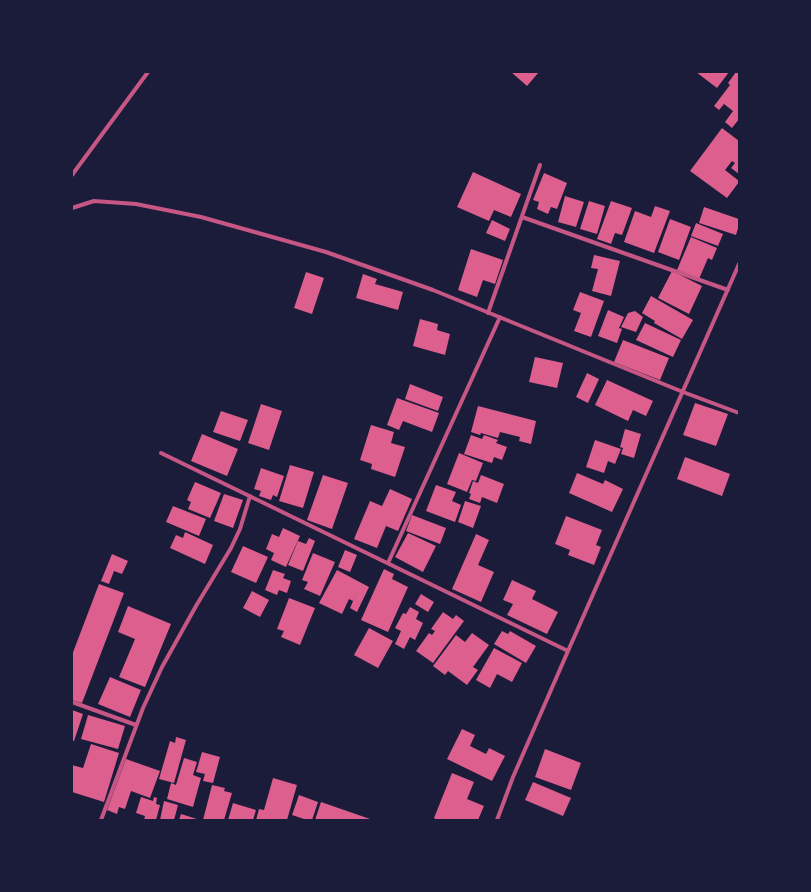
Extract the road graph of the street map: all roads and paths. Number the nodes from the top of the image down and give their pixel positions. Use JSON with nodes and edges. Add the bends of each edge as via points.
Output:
{"nodes":[{"id":1,"x":148,"y":72,"type":"edge"},
{"id":2,"x":540,"y":165,"type":"dead end"},
{"id":3,"x":72,"y":175,"type":"edge"},
{"id":4,"x":72,"y":208,"type":"edge"},
{"id":5,"x":522,"y":216,"type":"junction"},
{"id":6,"x":739,"y":264,"type":"edge"},
{"id":7,"x":728,"y":290,"type":"junction"},
{"id":8,"x":488,"y":313,"type":"junction"},
{"id":9,"x":500,"y":317,"type":"junction"},
{"id":10,"x":683,"y":392,"type":"junction"},
{"id":11,"x":739,"y":413,"type":"edge"},
{"id":12,"x":161,"y":453,"type":"dead end"},
{"id":13,"x":250,"y":496,"type":"junction"},
{"id":14,"x":388,"y":563,"type":"junction"},
{"id":15,"x":568,"y":650,"type":"junction"},
{"id":16,"x":72,"y":702,"type":"edge"},
{"id":17,"x":136,"y":725,"type":"junction"},
{"id":18,"x":101,"y":820,"type":"edge"},
{"id":19,"x":497,"y":820,"type":"edge"}],
"edges":[{"from":1,"to":3,"type":"street"},
{"from":2,"to":5,"type":"street"},
{"from":4,"to":8,"type":"street","via":[[94,201],[136,204],[201,217],[326,252],[433,290]]},
{"from":5,"to":7,"type":"street"},
{"from":5,"to":8,"type":"street"},
{"from":6,"to":7,"type":"street"},
{"from":7,"to":10,"type":"street"},
{"from":8,"to":9,"type":"street"},
{"from":9,"to":10,"type":"street"},
{"from":9,"to":14,"type":"street"},
{"from":10,"to":11,"type":"street"},
{"from":10,"to":15,"type":"street"},
{"from":12,"to":13,"type":"street"},
{"from":13,"to":14,"type":"street"},
{"from":13,"to":17,"type":"street","via":[[231,548],[162,667]]},
{"from":14,"to":15,"type":"street"},
{"from":15,"to":19,"type":"street"},
{"from":16,"to":17,"type":"street"},
{"from":17,"to":18,"type":"street"}]}
